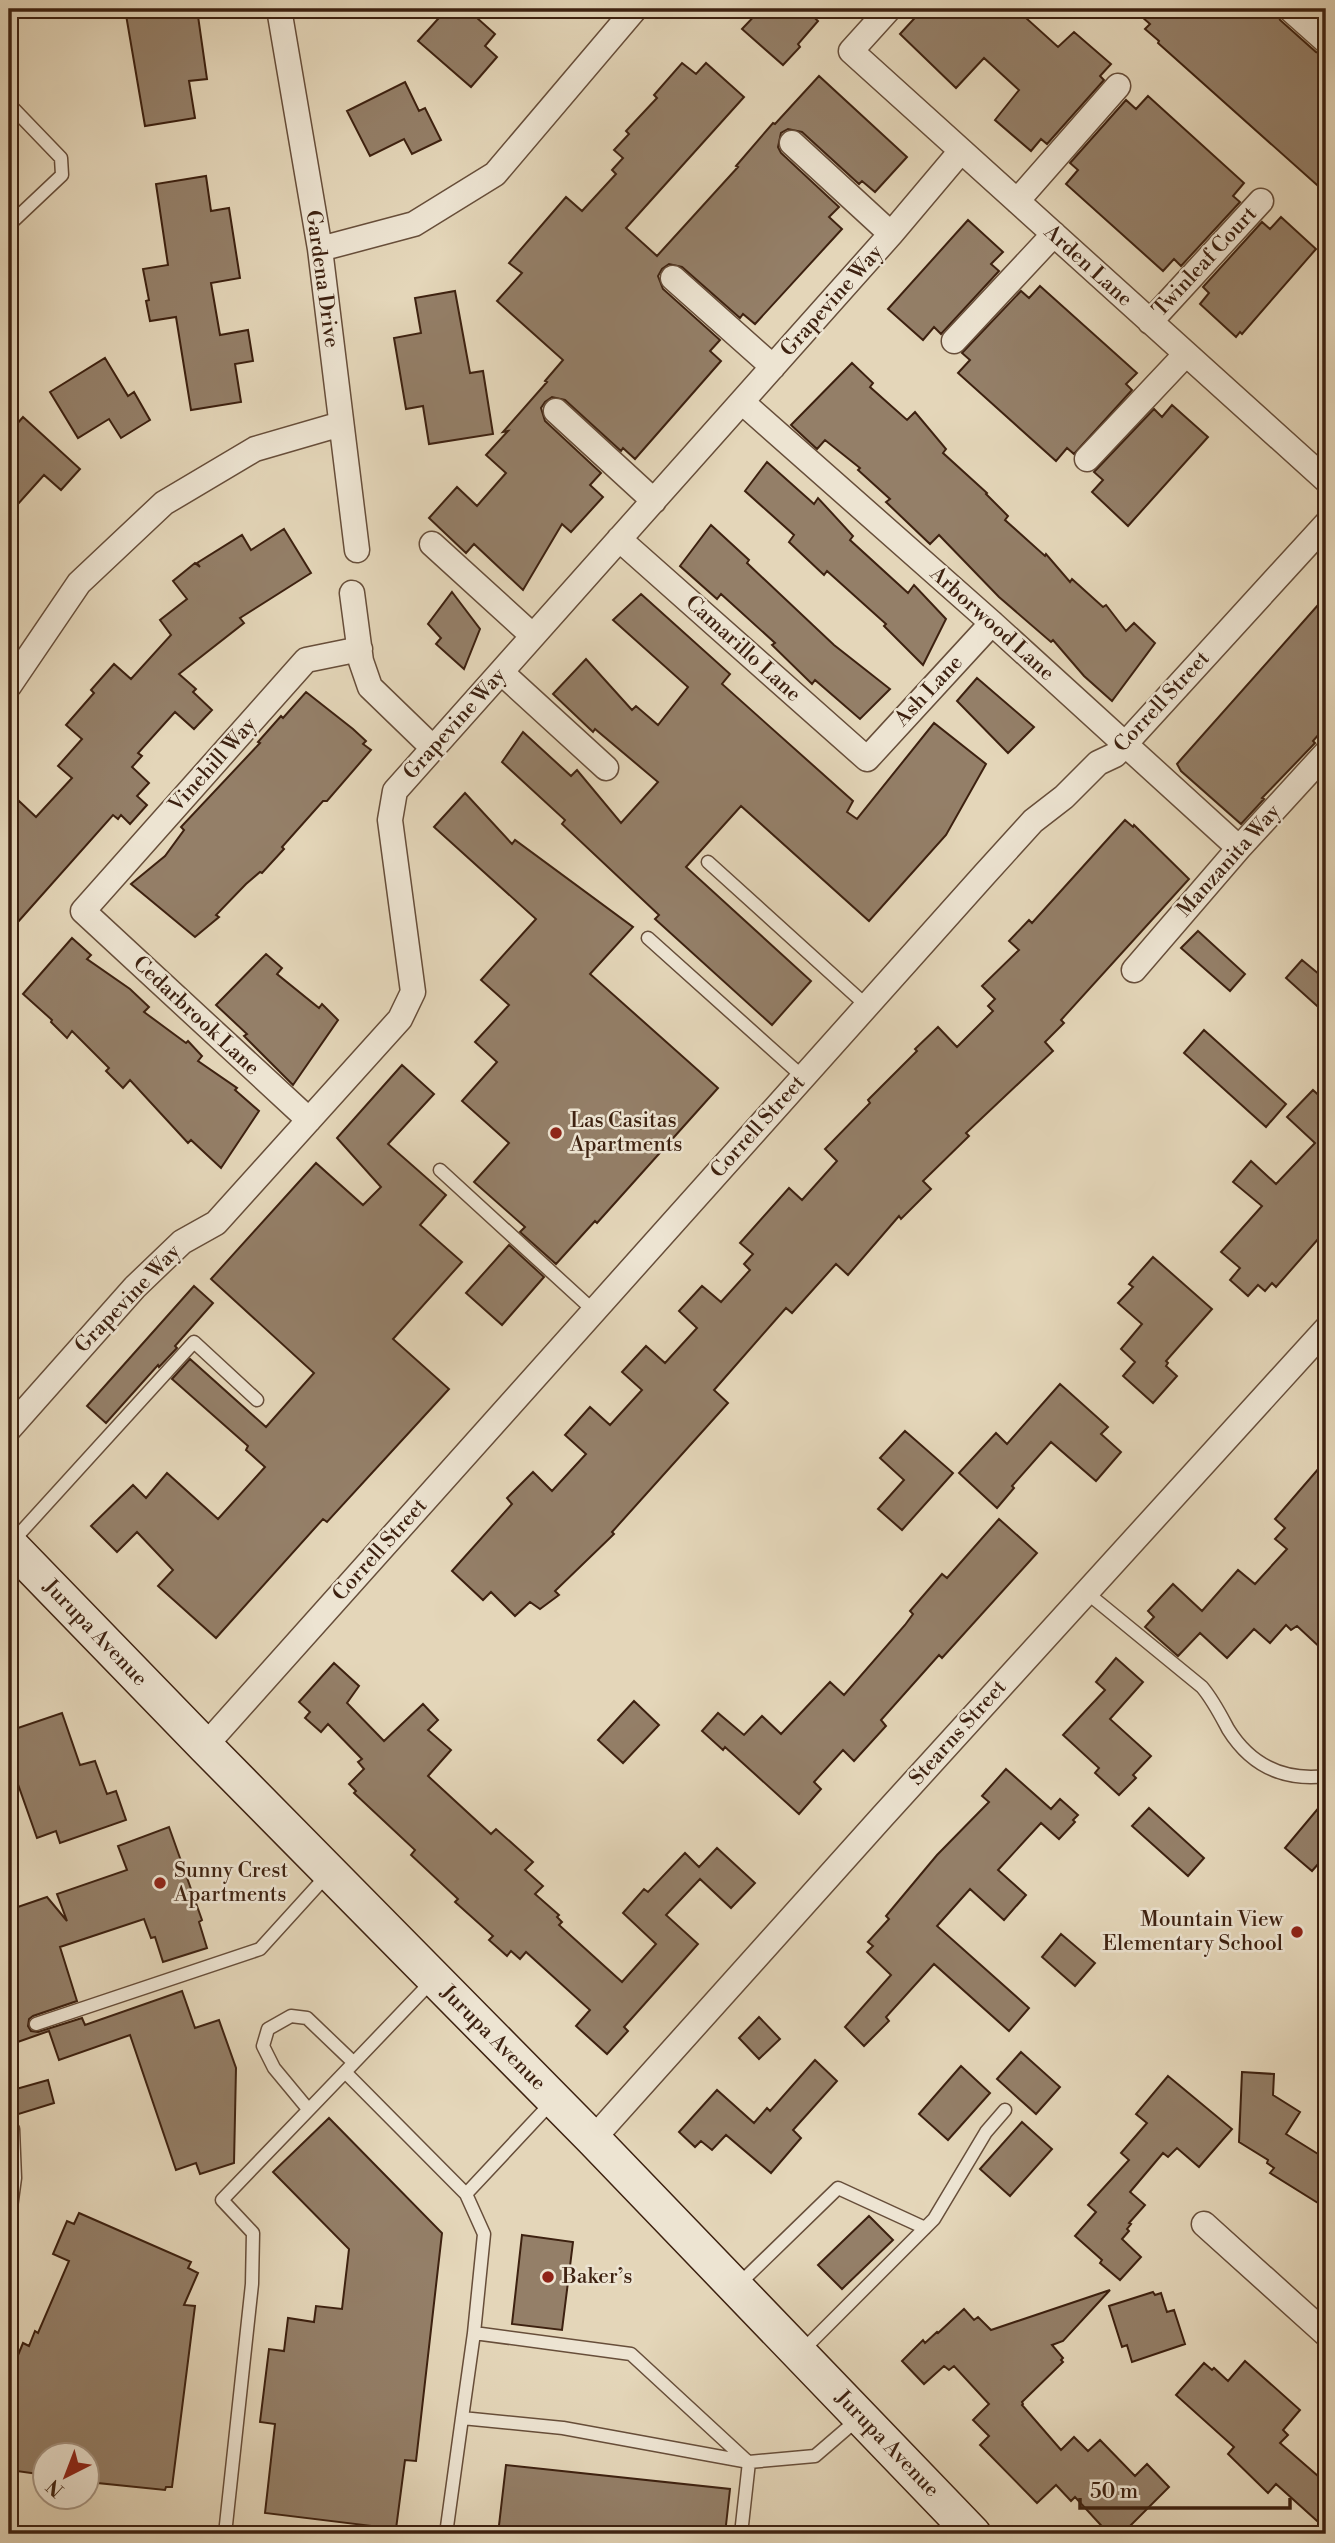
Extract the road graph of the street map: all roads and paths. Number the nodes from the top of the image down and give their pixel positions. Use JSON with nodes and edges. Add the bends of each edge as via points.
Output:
{"nodes":[{"id":1,"x":279,"y":9,"type":"edge"},
{"id":2,"x":635,"y":9,"type":"edge"},
{"id":3,"x":889,"y":9,"type":"edge"},
{"id":4,"x":1290,"y":9,"type":"edge"},
{"id":5,"x":1326,"y":41,"type":"edge"},
{"id":6,"x":1118,"y":86,"type":"dead end"},
{"id":7,"x":9,"y":105,"type":"edge"},
{"id":8,"x":792,"y":143,"type":"dead end"},
{"id":9,"x":961,"y":151,"type":"junction"},
{"id":10,"x":1017,"y":201,"type":"junction"},
{"id":11,"x":1261,"y":201,"type":"dead end"},
{"id":12,"x":9,"y":225,"type":"edge"},
{"id":13,"x":891,"y":234,"type":"junction"},
{"id":14,"x":1054,"y":234,"type":"junction"},
{"id":15,"x":320,"y":248,"type":"junction"},
{"id":16,"x":673,"y":278,"type":"dead end"},
{"id":17,"x":1150,"y":322,"type":"junction"},
{"id":18,"x":954,"y":341,"type":"dead end"},
{"id":19,"x":1186,"y":354,"type":"junction"},
{"id":20,"x":773,"y":367,"type":"junction"},
{"id":21,"x":742,"y":402,"type":"junction"},
{"id":22,"x":556,"y":411,"type":"dead end"},
{"id":23,"x":341,"y":424,"type":"junction"},
{"id":24,"x":1087,"y":459,"type":"dead end"},
{"id":25,"x":1326,"y":480,"type":"edge"},
{"id":26,"x":654,"y":501,"type":"junction"},
{"id":27,"x":1326,"y":524,"type":"edge"},
{"id":28,"x":620,"y":539,"type":"junction"},
{"id":29,"x":432,"y":544,"type":"dead end"},
{"id":30,"x":356,"y":550,"type":"dead end"},
{"id":31,"x":352,"y":593,"type":"dead end"},
{"id":32,"x":992,"y":623,"type":"junction"},
{"id":33,"x":533,"y":636,"type":"junction"},
{"id":34,"x":360,"y":649,"type":"junction"},
{"id":35,"x":501,"y":672,"type":"junction"},
{"id":36,"x":9,"y":686,"type":"edge"},
{"id":37,"x":1126,"y":744,"type":"junction"},
{"id":38,"x":433,"y":748,"type":"junction"},
{"id":39,"x":1326,"y":753,"type":"edge"},
{"id":40,"x":867,"y":759,"type":"joint"},
{"id":41,"x":606,"y":768,"type":"dead end"},
{"id":42,"x":1239,"y":848,"type":"junction"},
{"id":43,"x":708,"y":862,"type":"dead end"},
{"id":44,"x":83,"y":911,"type":"joint"},
{"id":45,"x":648,"y":938,"type":"dead end"},
{"id":46,"x":1134,"y":970,"type":"dead end"},
{"id":47,"x":867,"y":1006,"type":"junction"},
{"id":48,"x":803,"y":1077,"type":"junction"},
{"id":49,"x":309,"y":1120,"type":"junction"},
{"id":50,"x":440,"y":1170,"type":"dead end"},
{"id":51,"x":594,"y":1311,"type":"junction"},
{"id":52,"x":1326,"y":1329,"type":"edge"},
{"id":53,"x":257,"y":1400,"type":"dead end"},
{"id":54,"x":9,"y":1429,"type":"edge"},
{"id":55,"x":9,"y":1544,"type":"edge"},
{"id":56,"x":1086,"y":1592,"type":"junction"},
{"id":57,"x":205,"y":1746,"type":"junction"},
{"id":58,"x":1326,"y":1776,"type":"edge"},
{"id":59,"x":330,"y":1873,"type":"junction"},
{"id":60,"x":434,"y":1979,"type":"junction"},
{"id":61,"x":36,"y":2024,"type":"dead end"},
{"id":62,"x":349,"y":2067,"type":"junction"},
{"id":63,"x":554,"y":2099,"type":"junction"},
{"id":64,"x":308,"y":2109,"type":"junction"},
{"id":65,"x":1005,"y":2110,"type":"dead end"},
{"id":66,"x":13,"y":2129,"type":"dead end"},
{"id":67,"x":593,"y":2139,"type":"junction"},
{"id":68,"x":466,"y":2194,"type":"junction"},
{"id":69,"x":9,"y":2222,"type":"edge"},
{"id":70,"x":1203,"y":2224,"type":"dead end"},
{"id":71,"x":925,"y":2228,"type":"junction"},
{"id":72,"x":735,"y":2287,"type":"junction"},
{"id":73,"x":474,"y":2333,"type":"junction"},
{"id":74,"x":1326,"y":2334,"type":"edge"},
{"id":75,"x":800,"y":2354,"type":"junction"},
{"id":76,"x":860,"y":2416,"type":"junction"},
{"id":77,"x":462,"y":2418,"type":"junction"},
{"id":78,"x":749,"y":2462,"type":"junction"},
{"id":79,"x":964,"y":2529,"type":"edge"},
{"id":80,"x":225,"y":2534,"type":"edge"},
{"id":81,"x":446,"y":2534,"type":"edge"},
{"id":82,"x":741,"y":2534,"type":"edge"}],
"edges":[{"from":1,"to":15,"type":"street","name":"Gardena Drive"},
{"from":2,"to":15,"type":"street","via":[[495,174],[414,224]]},
{"from":3,"to":9,"type":"street","name":"Arden Lane","via":[[851,51]]},
{"from":4,"to":5,"type":"street"},
{"from":6,"to":10,"type":"street"},
{"from":7,"to":12,"type":"lane","via":[[61,158],[62,174]]},
{"from":8,"to":13,"type":"street"},
{"from":9,"to":10,"type":"street","name":"Arden Lane"},
{"from":9,"to":13,"type":"street","name":"Grapevine Way"},
{"from":10,"to":14,"type":"street","name":"Arden Lane"},
{"from":11,"to":17,"type":"street","name":"Twinleaf Court"},
{"from":13,"to":20,"type":"street","name":"Grapevine Way"},
{"from":14,"to":17,"type":"street","name":"Arden Lane"},
{"from":14,"to":18,"type":"street"},
{"from":15,"to":23,"type":"street","name":"Gardena Drive"},
{"from":16,"to":20,"type":"street"},
{"from":17,"to":19,"type":"street","name":"Arden Lane"},
{"from":19,"to":24,"type":"street"},
{"from":19,"to":25,"type":"street","name":"Arden Lane"},
{"from":20,"to":21,"type":"street","name":"Grapevine Way"},
{"from":21,"to":26,"type":"street","name":"Grapevine Way"},
{"from":21,"to":32,"type":"street","name":"Arborwood Lane"},
{"from":22,"to":26,"type":"street"},
{"from":23,"to":30,"type":"street","name":"Gardena Drive"},
{"from":23,"to":36,"type":"street","via":[[255,449],[164,503],[79,583]]},
{"from":26,"to":28,"type":"street","name":"Grapevine Way"},
{"from":27,"to":37,"type":"street","name":"Correll Street"},
{"from":28,"to":33,"type":"street","name":"Grapevine Way"},
{"from":28,"to":40,"type":"street","name":"Camarillo Lane"},
{"from":29,"to":33,"type":"street"},
{"from":31,"to":34,"type":"street"},
{"from":32,"to":37,"type":"street","name":"Arborwood Lane"},
{"from":32,"to":40,"type":"street","name":"Ash Lane"},
{"from":33,"to":35,"type":"street","name":"Grapevine Way"},
{"from":34,"to":38,"type":"street","via":[[370,687]]},
{"from":34,"to":44,"type":"street","name":"Vinehill Way","via":[[306,660]]},
{"from":35,"to":38,"type":"street","name":"Grapevine Way"},
{"from":35,"to":41,"type":"street"},
{"from":37,"to":42,"type":"street","name":"Arborwood Lane"},
{"from":37,"to":47,"type":"street","name":"Correll Street","via":[[1033,821]]},
{"from":38,"to":49,"type":"street","name":"Grapevine Way","via":[[395,791],[390,820],[413,992],[400,1019]]},
{"from":39,"to":42,"type":"street","name":"Manzanita Way"},
{"from":42,"to":46,"type":"street","name":"Manzanita Way"},
{"from":43,"to":47,"type":"lane"},
{"from":44,"to":49,"type":"street","name":"Cedarbrook Lane"},
{"from":45,"to":48,"type":"lane"},
{"from":47,"to":48,"type":"street","name":"Correll Street"},
{"from":48,"to":51,"type":"street","name":"Correll Street"},
{"from":49,"to":54,"type":"street","name":"Grapevine Way","via":[[216,1223],[182,1242],[135,1287]]},
{"from":50,"to":51,"type":"lane"},
{"from":51,"to":57,"type":"street","name":"Correll Street"},
{"from":52,"to":56,"type":"street","name":"Stearns Street"},
{"from":53,"to":55,"type":"lane","via":[[194,1342]]},
{"from":55,"to":57,"type":"main road","name":"Jurupa Avenue"},
{"from":56,"to":58,"type":"lane","via":[[1202,1687],[1251,1756],[1281,1774],[1307,1779]]},
{"from":56,"to":67,"type":"street","name":"Stearns Street"},
{"from":57,"to":59,"type":"main road","name":"Jurupa Avenue"},
{"from":59,"to":60,"type":"main road","name":"Jurupa Avenue"},
{"from":59,"to":61,"type":"lane","via":[[260,1949]]},
{"from":60,"to":62,"type":"lane"},
{"from":60,"to":63,"type":"main road","name":"Jurupa Avenue"},
{"from":62,"to":64,"type":"lane"},
{"from":62,"to":64,"type":"lane","via":[[307,2018],[291,2016],[268,2029],[263,2046],[274,2068]]},
{"from":62,"to":68,"type":"lane"},
{"from":63,"to":67,"type":"main road","name":"Jurupa Avenue"},
{"from":63,"to":68,"type":"lane"},
{"from":64,"to":80,"type":"lane","via":[[222,2200],[253,2233],[253,2284]]},
{"from":65,"to":71,"type":"lane"},
{"from":66,"to":69,"type":"lane","via":[[15,2178]]},
{"from":67,"to":72,"type":"main road","name":"Jurupa Avenue"},
{"from":68,"to":73,"type":"lane","via":[[484,2234]]},
{"from":70,"to":74,"type":"street"},
{"from":71,"to":72,"type":"lane","via":[[838,2188]]},
{"from":71,"to":75,"type":"lane"},
{"from":72,"to":75,"type":"main road","name":"Jurupa Avenue"},
{"from":73,"to":77,"type":"lane"},
{"from":73,"to":78,"type":"lane","via":[[631,2354]]},
{"from":75,"to":76,"type":"main road","name":"Jurupa Avenue"},
{"from":76,"to":78,"type":"lane","via":[[815,2456]]},
{"from":76,"to":79,"type":"main road","name":"Jurupa Avenue"},
{"from":77,"to":78,"type":"lane","via":[[563,2428]]},
{"from":77,"to":81,"type":"lane"},
{"from":78,"to":82,"type":"lane"}]}
